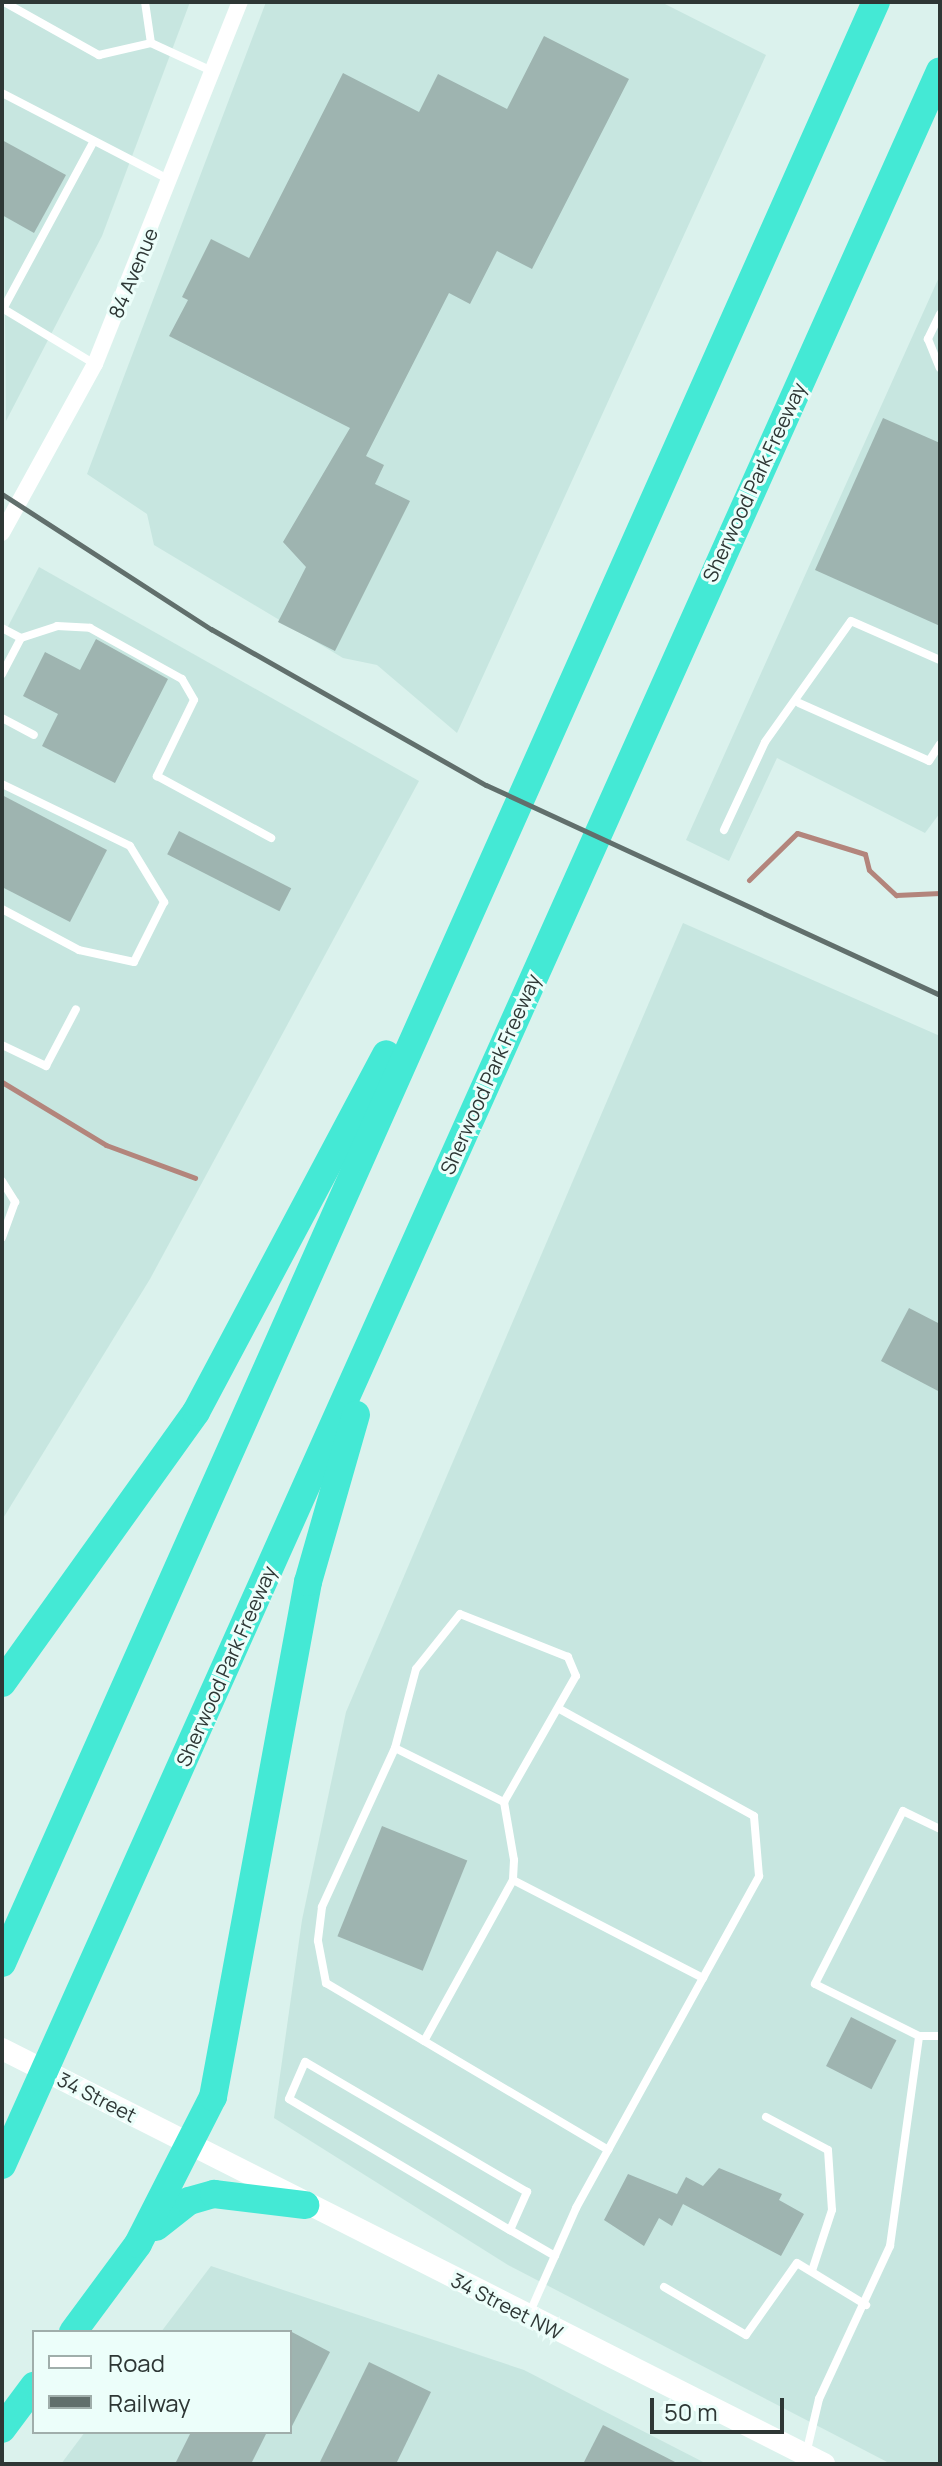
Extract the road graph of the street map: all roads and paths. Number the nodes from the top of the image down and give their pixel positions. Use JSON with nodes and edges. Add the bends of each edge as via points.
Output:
{"nodes":[{"id":1,"x":4,"y":2,"type":"edge"},
{"id":2,"x":145,"y":2,"type":"edge"},
{"id":3,"x":240,"y":2,"type":"edge"},
{"id":4,"x":861,"y":2,"type":"edge"},
{"id":5,"x":876,"y":2,"type":"edge"},
{"id":6,"x":151,"y":43,"type":"junction"},
{"id":7,"x":940,"y":71,"type":"edge"},
{"id":8,"x":213,"y":72,"type":"junction"},
{"id":9,"x":2,"y":93,"type":"edge"},
{"id":10,"x":820,"y":125,"type":"junction"},
{"id":11,"x":94,"y":141,"type":"junction"},
{"id":12,"x":172,"y":181,"type":"junction"},
{"id":13,"x":3,"y":308,"type":"edge"},
{"id":14,"x":940,"y":314,"type":"edge"},
{"id":15,"x":95,"y":364,"type":"junction"},
{"id":16,"x":940,"y":368,"type":"edge"},
{"id":17,"x":2,"y":533,"type":"edge"},
{"id":18,"x":2,"y":628,"type":"edge"},
{"id":19,"x":21,"y":638,"type":"junction"},
{"id":20,"x":940,"y":660,"type":"edge"},
{"id":21,"x":2,"y":674,"type":"edge"},
{"id":22,"x":799,"y":703,"type":"junction"},
{"id":23,"x":2,"y":718,"type":"edge"},
{"id":24,"x":34,"y":735,"type":"dead end"},
{"id":25,"x":940,"y":744,"type":"edge"},
{"id":26,"x":2,"y":784,"type":"edge"},
{"id":27,"x":724,"y":830,"type":"dead end"},
{"id":28,"x":271,"y":838,"type":"dead end"},
{"id":29,"x":2,"y":909,"type":"edge"},
{"id":30,"x":462,"y":926,"type":"junction"},
{"id":31,"x":76,"y":1009,"type":"dead end"},
{"id":32,"x":2,"y":1045,"type":"edge"},
{"id":33,"x":2,"y":1181,"type":"edge"},
{"id":34,"x":2,"y":1238,"type":"edge"},
{"id":35,"x":395,"y":1289,"type":"junction"},
{"id":36,"x":2,"y":1683,"type":"edge"},
{"id":37,"x":561,"y":1710,"type":"junction"},
{"id":38,"x":395,"y":1748,"type":"junction"},
{"id":39,"x":504,"y":1802,"type":"junction"},
{"id":40,"x":940,"y":1829,"type":"edge"},
{"id":41,"x":513,"y":1880,"type":"junction"},
{"id":42,"x":2,"y":1963,"type":"edge"},
{"id":43,"x":703,"y":1978,"type":"junction"},
{"id":44,"x":919,"y":2036,"type":"junction"},
{"id":45,"x":940,"y":2036,"type":"edge"},
{"id":46,"x":424,"y":2041,"type":"junction"},
{"id":47,"x":2,"y":2049,"type":"edge"},
{"id":48,"x":766,"y":2117,"type":"dead end"},
{"id":49,"x":191,"y":2145,"type":"junction"},
{"id":50,"x":608,"y":2150,"type":"junction"},
{"id":51,"x":2,"y":2165,"type":"edge"},
{"id":52,"x":305,"y":2205,"type":"junction"},
{"id":53,"x":510,"y":2230,"type":"junction"},
{"id":54,"x":138,"y":2244,"type":"junction"},
{"id":55,"x":555,"y":2256,"type":"junction"},
{"id":56,"x":812,"y":2271,"type":"junction"},
{"id":57,"x":664,"y":2287,"type":"dead end"},
{"id":58,"x":866,"y":2305,"type":"junction"},
{"id":59,"x":528,"y":2316,"type":"junction"},
{"id":60,"x":74,"y":2330,"type":"edge"},
{"id":61,"x":32,"y":2389,"type":"edge"},
{"id":62,"x":2,"y":2429,"type":"edge"},
{"id":63,"x":810,"y":2461,"type":"edge"}],
"edges":[{"from":1,"to":6,"type":"lane","via":[[99,55]]},
{"from":2,"to":6,"type":"lane"},
{"from":3,"to":8,"type":"street","name":"84 Avenue"},
{"from":4,"to":10,"type":"highway"},
{"from":5,"to":10,"type":"highway"},
{"from":6,"to":8,"type":"lane"},
{"from":7,"to":35,"type":"highway","name":"Sherwood Park Freeway","via":[[621,772]]},
{"from":8,"to":12,"type":"street","name":"84 Avenue"},
{"from":9,"to":11,"type":"lane"},
{"from":10,"to":30,"type":"highway"},
{"from":11,"to":12,"type":"lane"},
{"from":11,"to":13,"type":"lane"},
{"from":12,"to":15,"type":"street","name":"84 Avenue"},
{"from":13,"to":15,"type":"lane"},
{"from":14,"to":16,"type":"lane","via":[[928,339]]},
{"from":15,"to":17,"type":"street","name":"84 Avenue"},
{"from":18,"to":19,"type":"lane"},
{"from":19,"to":21,"type":"lane"},
{"from":19,"to":28,"type":"lane","via":[[57,626],[90,628],[182,679],[194,700],[157,776]]},
{"from":20,"to":22,"type":"lane","via":[[851,621]]},
{"from":22,"to":25,"type":"lane","via":[[929,761]]},
{"from":22,"to":27,"type":"lane","via":[[765,742]]},
{"from":23,"to":24,"type":"lane"},
{"from":26,"to":29,"type":"lane","via":[[130,846],[164,902],[134,962],[79,950]]},
{"from":30,"to":36,"type":"highway","via":[[196,1412]]},
{"from":30,"to":42,"type":"highway"},
{"from":31,"to":32,"type":"lane","via":[[46,1066]]},
{"from":33,"to":34,"type":"lane","via":[[15,1202]]},
{"from":35,"to":49,"type":"highway","via":[[308,1582],[217,2080]]},
{"from":35,"to":51,"type":"highway","name":"Sherwood Park Freeway"},
{"from":37,"to":38,"type":"lane","via":[[576,1676],[568,1657],[460,1614],[416,1669]]},
{"from":37,"to":39,"type":"lane"},
{"from":37,"to":43,"type":"lane","via":[[754,1816],[759,1876]]},
{"from":38,"to":39,"type":"lane"},
{"from":38,"to":46,"type":"lane","via":[[322,1907],[318,1941],[326,1983]]},
{"from":39,"to":41,"type":"lane"},
{"from":40,"to":44,"type":"lane","via":[[903,1811],[815,1984]]},
{"from":41,"to":43,"type":"lane"},
{"from":41,"to":46,"type":"lane"},
{"from":43,"to":50,"type":"lane"},
{"from":44,"to":45,"type":"lane"},
{"from":44,"to":58,"type":"lane","via":[[890,2246]]},
{"from":46,"to":50,"type":"lane"},
{"from":47,"to":49,"type":"main road","name":"34 Street"},
{"from":48,"to":56,"type":"lane","via":[[828,2150],[832,2210]]},
{"from":49,"to":52,"type":"main road","name":"34 Street NW"},
{"from":49,"to":54,"type":"highway"},
{"from":50,"to":55,"type":"lane"},
{"from":52,"to":54,"type":"highway","via":[[245,2193],[201,2196],[175,2209]]},
{"from":52,"to":59,"type":"main road","name":"34 Street NW"},
{"from":53,"to":53,"type":"lane","via":[[289,2099],[305,2062],[527,2192]]},
{"from":53,"to":55,"type":"lane"},
{"from":54,"to":60,"type":"highway"},
{"from":55,"to":59,"type":"lane"},
{"from":56,"to":57,"type":"lane","via":[[797,2263],[746,2335]]},
{"from":56,"to":58,"type":"lane"},
{"from":58,"to":63,"type":"lane","via":[[819,2399]]},
{"from":59,"to":63,"type":"main road","name":"34 Street NW"},
{"from":61,"to":62,"type":"highway"}]}
